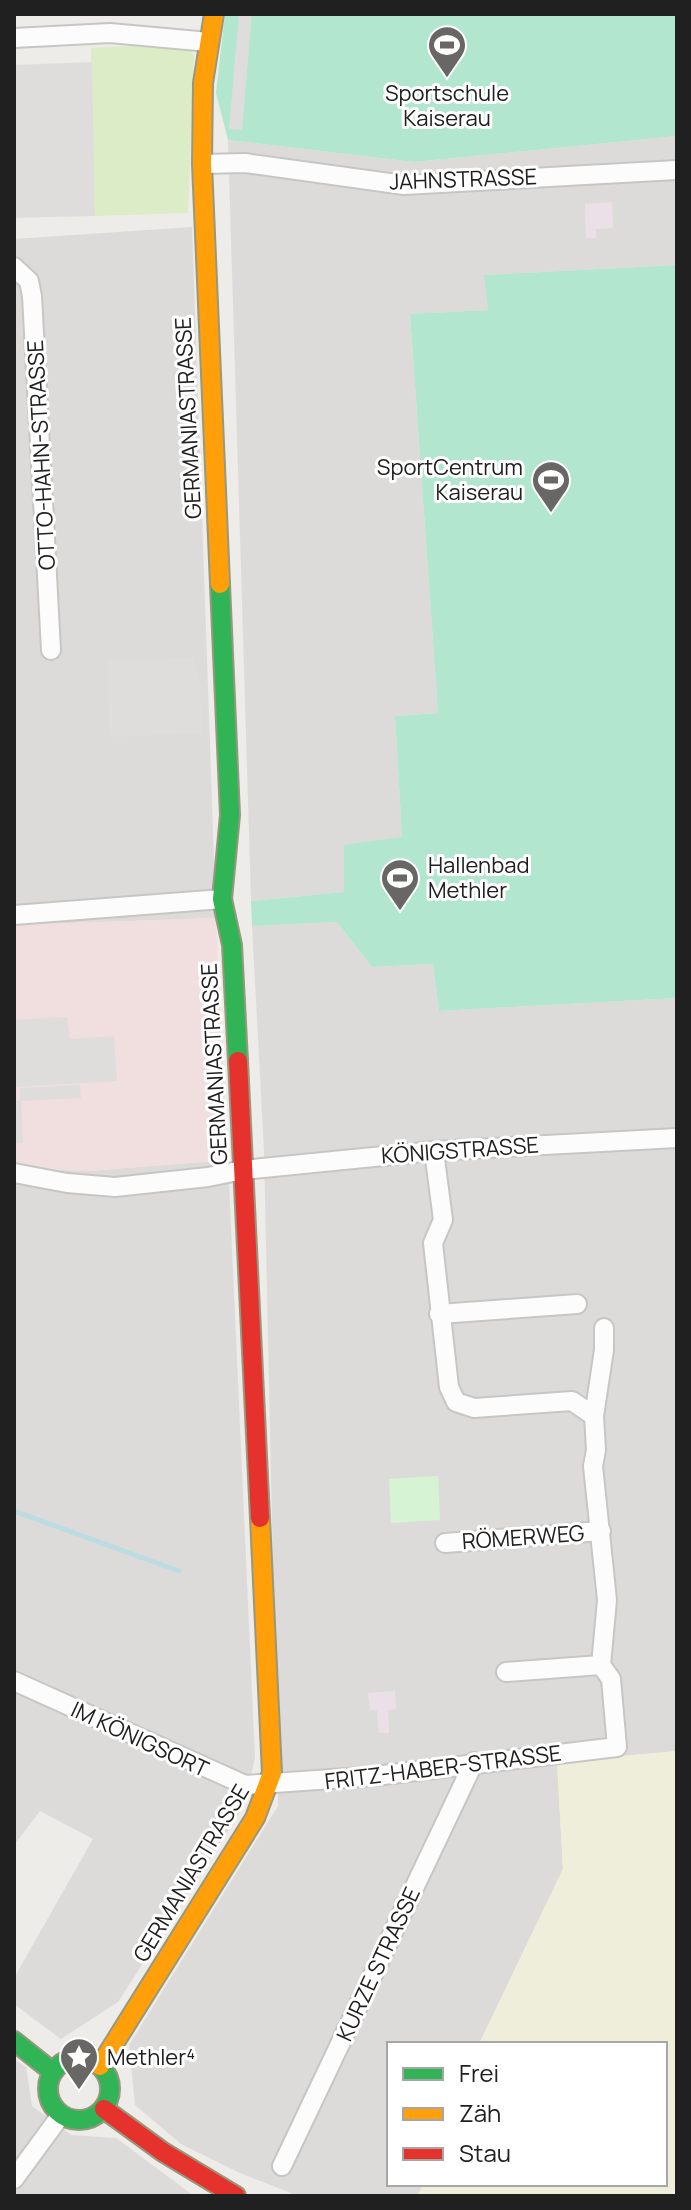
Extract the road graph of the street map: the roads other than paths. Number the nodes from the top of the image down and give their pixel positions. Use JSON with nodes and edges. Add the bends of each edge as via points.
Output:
{"nodes":[{"id":1,"x":214,"y":14,"type":"edge"},
{"id":2,"x":14,"y":38,"type":"edge"},
{"id":3,"x":209,"y":42,"type":"junction"},
{"id":4,"x":202,"y":164,"type":"junction"},
{"id":5,"x":677,"y":170,"type":"edge"},
{"id":6,"x":14,"y":267,"type":"edge"},
{"id":7,"x":51,"y":650,"type":"dead end"},
{"id":8,"x":222,"y":899,"type":"junction"},
{"id":9,"x":14,"y":915,"type":"edge"},
{"id":10,"x":677,"y":1138,"type":"edge"},
{"id":11,"x":434,"y":1151,"type":"junction"},
{"id":12,"x":243,"y":1170,"type":"junction"},
{"id":13,"x":14,"y":1173,"type":"edge"},
{"id":14,"x":577,"y":1304,"type":"dead end"},
{"id":15,"x":439,"y":1314,"type":"junction"},
{"id":16,"x":604,"y":1328,"type":"dead end"},
{"id":17,"x":594,"y":1416,"type":"junction"},
{"id":18,"x":601,"y":1531,"type":"junction"},
{"id":19,"x":445,"y":1543,"type":"dead end"},
{"id":20,"x":601,"y":1665,"type":"junction"},
{"id":21,"x":506,"y":1672,"type":"dead end"},
{"id":22,"x":14,"y":1681,"type":"edge"},
{"id":23,"x":617,"y":1747,"type":"joint"},
{"id":24,"x":474,"y":1762,"type":"junction"},
{"id":25,"x":270,"y":1786,"type":"junction"},
{"id":26,"x":14,"y":2041,"type":"edge"},
{"id":27,"x":100,"y":2066,"type":"junction"},
{"id":28,"x":53,"y":2072,"type":"junction"},
{"id":29,"x":104,"y":2109,"type":"junction"},
{"id":30,"x":61,"y":2115,"type":"junction"},
{"id":31,"x":282,"y":2166,"type":"dead end"},
{"id":32,"x":14,"y":2179,"type":"edge"},
{"id":33,"x":236,"y":2196,"type":"edge"}],
"edges":[{"from":1,"to":3,"type":"street","name":"GERMANIASTRASSE"},
{"from":2,"to":3,"type":"street","via":[[110,33]]},
{"from":3,"to":4,"type":"street","name":"GERMANIASTRASSE"},
{"from":4,"to":5,"type":"street","name":"JAHNSTRASSE","via":[[245,163],[404,185]]},
{"from":4,"to":8,"type":"street","name":"GERMANIASTRASSE","via":[[230,815]]},
{"from":6,"to":7,"type":"street","name":"OTTO-HAHN-STRASSE","via":[[29,281],[32,296]]},
{"from":8,"to":9,"type":"street"},
{"from":8,"to":12,"type":"street","name":"GERMANIASTRASSE","via":[[232,945]]},
{"from":10,"to":11,"type":"street","name":"KÖNIGSTRASSE"},
{"from":11,"to":12,"type":"street","name":"KÖNIGSTRASSE"},
{"from":11,"to":15,"type":"street","via":[[443,1220],[433,1243]]},
{"from":12,"to":13,"type":"street","name":"KÖNIGSTRASSE","via":[[115,1187]]},
{"from":12,"to":25,"type":"street","name":"GERMANIASTRASSE","via":[[273,1748]]},
{"from":14,"to":15,"type":"street"},
{"from":15,"to":17,"type":"street","via":[[449,1387],[456,1402],[474,1408],[572,1401]]},
{"from":16,"to":17,"type":"street","name":"RÖMERWEG"},
{"from":17,"to":18,"type":"street","name":"RÖMERWEG","via":[[593,1466]]},
{"from":18,"to":19,"type":"street","name":"RÖMERWEG"},
{"from":18,"to":20,"type":"street","name":"RÖMERWEG","via":[[607,1600]]},
{"from":20,"to":21,"type":"street"},
{"from":20,"to":23,"type":"street","name":"RÖMERWEG","via":[[611,1679]]},
{"from":22,"to":25,"type":"street","name":"IM KÖNIGSORT","via":[[225,1778]]},
{"from":23,"to":24,"type":"street","name":"FRITZ-HABER-STRASSE"},
{"from":24,"to":25,"type":"street","name":"FRITZ-HABER-STRASSE"},
{"from":24,"to":31,"type":"street","name":"KURZE STRASSE"},
{"from":25,"to":27,"type":"street","name":"GERMANIASTRASSE"},
{"from":26,"to":28,"type":"street"},
{"from":27,"to":28,"type":"street","via":[[81,2057]]},
{"from":27,"to":29,"type":"street","via":[[110,2082]]},
{"from":28,"to":30,"type":"street","via":[[48,2090]]},
{"from":29,"to":30,"type":"street","via":[[79,2121]]},
{"from":29,"to":33,"type":"street"},
{"from":30,"to":32,"type":"street"}]}
